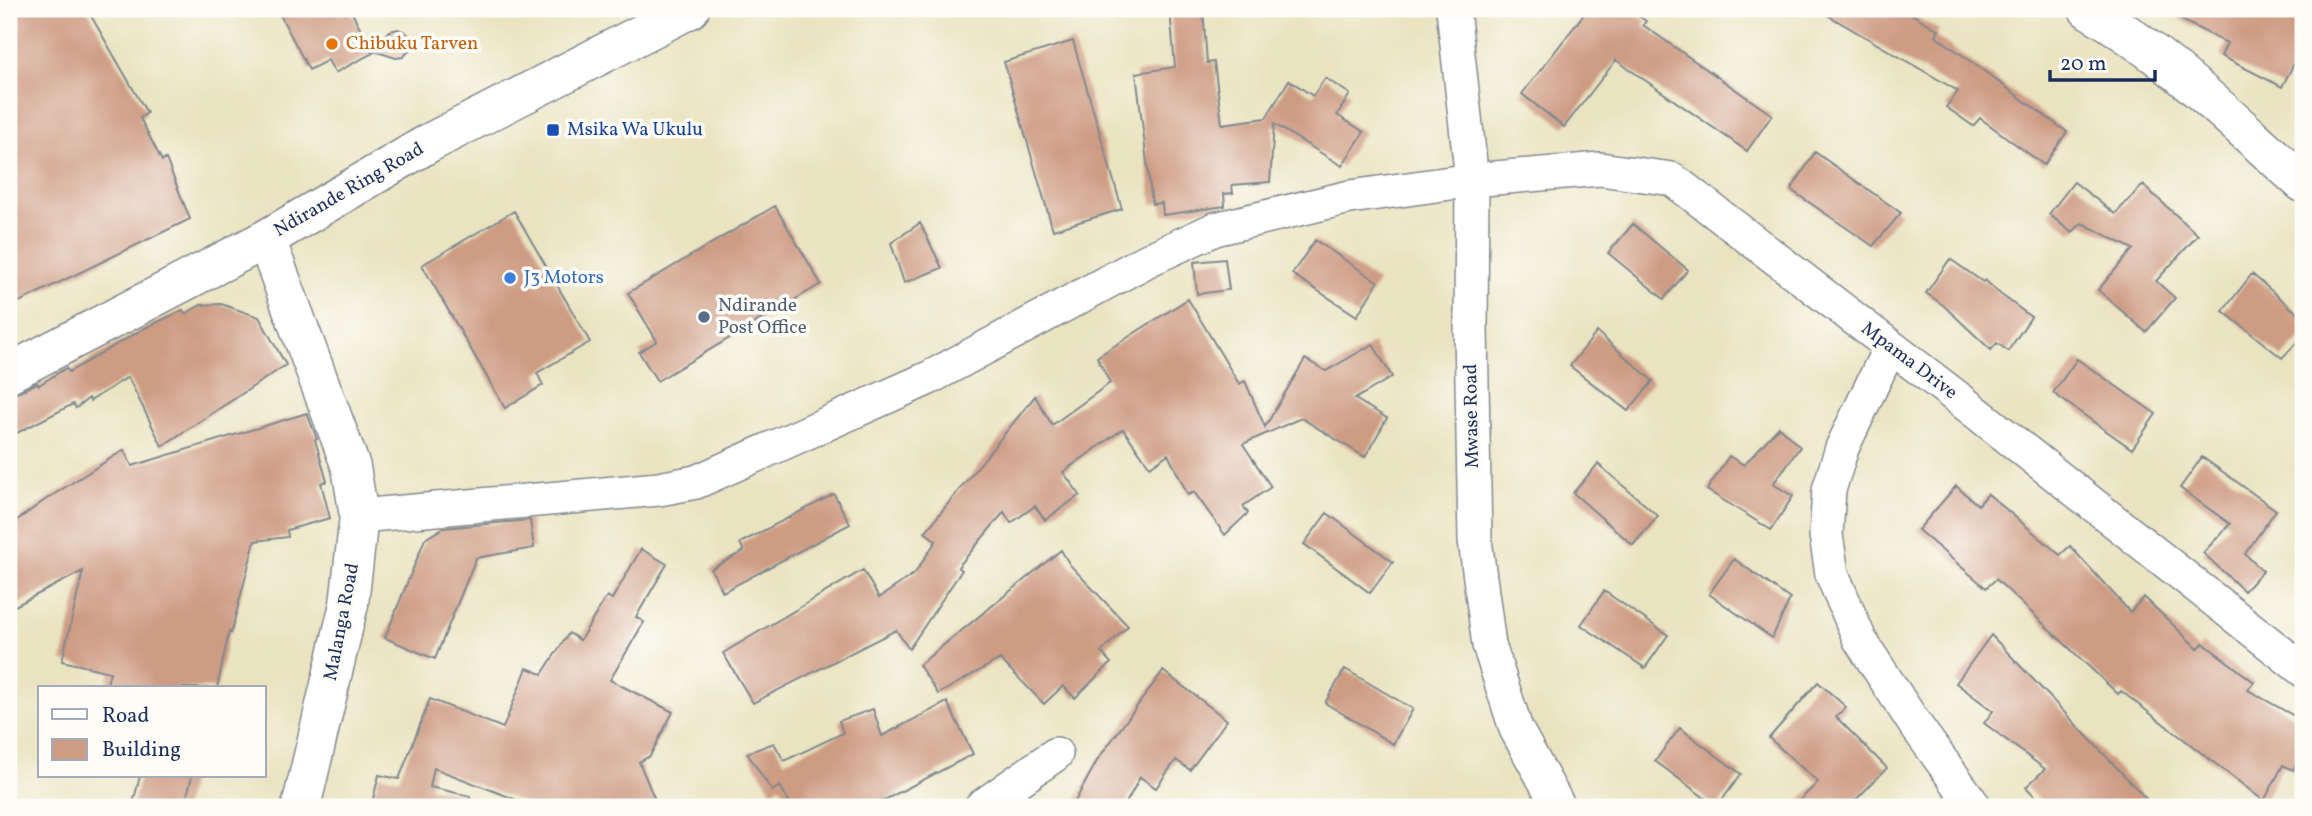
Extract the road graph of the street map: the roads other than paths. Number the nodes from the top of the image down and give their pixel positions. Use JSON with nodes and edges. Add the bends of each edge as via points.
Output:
{"nodes":[{"id":1,"x":690,"y":9,"type":"edge"},
{"id":2,"x":1453,"y":9,"type":"edge"},
{"id":3,"x":2088,"y":9,"type":"edge"},
{"id":4,"x":1472,"y":180,"type":"junction"},
{"id":5,"x":2303,"y":183,"type":"edge"},
{"id":6,"x":266,"y":239,"type":"junction"},
{"id":7,"x":1890,"y":347,"type":"junction"},
{"id":8,"x":9,"y":373,"type":"edge"},
{"id":9,"x":359,"y":516,"type":"junction"},
{"id":10,"x":2303,"y":670,"type":"edge"},
{"id":11,"x":1056,"y":754,"type":"dead end"},
{"id":12,"x":301,"y":807,"type":"edge"},
{"id":13,"x":981,"y":807,"type":"edge"},
{"id":14,"x":1559,"y":807,"type":"edge"},
{"id":15,"x":1975,"y":807,"type":"edge"}],
"edges":[{"from":1,"to":6,"type":"street","name":"Ndirande Ring Road","via":[[429,143]]},
{"from":2,"to":4,"type":"street","name":"Mwase Road"},
{"from":3,"to":5,"type":"street","via":[[2186,76]]},
{"from":4,"to":7,"type":"street","name":"Mpama Drive","via":[[1600,169],[1672,179]]},
{"from":4,"to":9,"type":"street","name":"Mpama Drive","via":[[1350,197],[1215,229],[929,378],[696,482]]},
{"from":4,"to":14,"type":"street","name":"Mwase Road","via":[[1475,540],[1489,645],[1516,729]]},
{"from":6,"to":8,"type":"street","name":"Ndirande Ring Road"},
{"from":6,"to":9,"type":"street","name":"Malanga Road","via":[[351,467]]},
{"from":7,"to":10,"type":"street","name":"Mpama Drive"},
{"from":7,"to":15,"type":"street","via":[[1842,448],[1829,491],[1826,534],[1832,574],[1860,640]]},
{"from":9,"to":12,"type":"street","name":"Malanga Road","via":[[349,604]]},
{"from":11,"to":13,"type":"street"}]}
